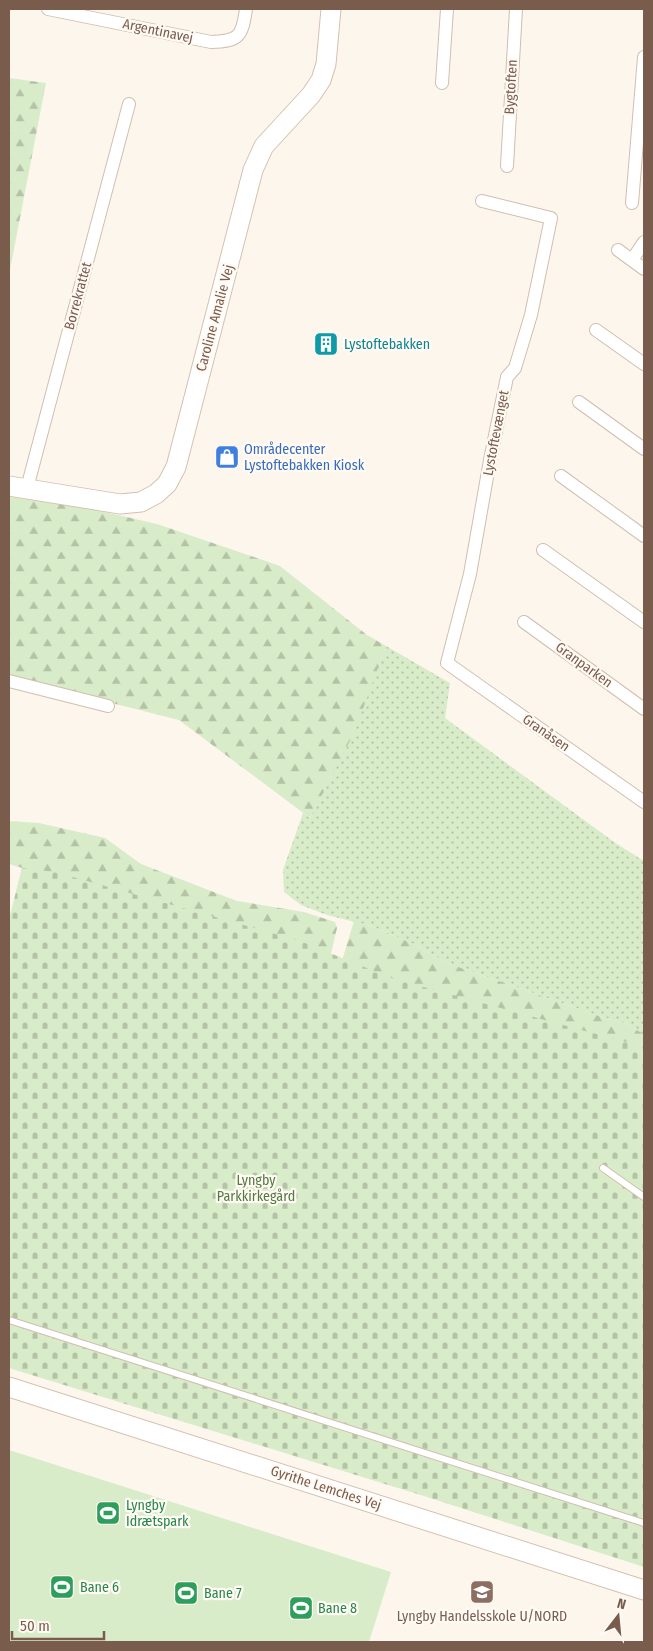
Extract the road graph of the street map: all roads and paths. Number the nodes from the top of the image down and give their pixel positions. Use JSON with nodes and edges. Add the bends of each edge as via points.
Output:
{"nodes":[{"id":1,"x":48,"y":9,"type":"edge"},
{"id":2,"x":246,"y":9,"type":"edge"},
{"id":3,"x":331,"y":9,"type":"edge"},
{"id":4,"x":447,"y":9,"type":"edge"},
{"id":5,"x":516,"y":9,"type":"edge"},
{"id":6,"x":644,"y":57,"type":"edge"},
{"id":7,"x":442,"y":84,"type":"dead end"},
{"id":8,"x":128,"y":104,"type":"dead end"},
{"id":9,"x":507,"y":166,"type":"dead end"},
{"id":10,"x":482,"y":201,"type":"dead end"},
{"id":11,"x":632,"y":203,"type":"dead end"},
{"id":12,"x":644,"y":242,"type":"edge"},
{"id":13,"x":618,"y":250,"type":"dead end"},
{"id":14,"x":632,"y":260,"type":"junction"},
{"id":15,"x":644,"y":269,"type":"edge"},
{"id":16,"x":596,"y":330,"type":"dead end"},
{"id":17,"x":644,"y":364,"type":"edge"},
{"id":18,"x":579,"y":402,"type":"dead end"},
{"id":19,"x":644,"y":449,"type":"edge"},
{"id":20,"x":561,"y":476,"type":"dead end"},
{"id":21,"x":9,"y":486,"type":"edge"},
{"id":22,"x":27,"y":488,"type":"junction"},
{"id":23,"x":644,"y":536,"type":"edge"},
{"id":24,"x":543,"y":550,"type":"dead end"},
{"id":25,"x":524,"y":622,"type":"dead end"},
{"id":26,"x":644,"y":622,"type":"edge"},
{"id":27,"x":447,"y":663,"type":"joint"},
{"id":28,"x":9,"y":681,"type":"edge"},
{"id":29,"x":108,"y":706,"type":"dead end"},
{"id":30,"x":644,"y":709,"type":"edge"},
{"id":31,"x":644,"y":802,"type":"edge"},
{"id":32,"x":603,"y":1168,"type":"dead end"},
{"id":33,"x":644,"y":1197,"type":"edge"},
{"id":34,"x":9,"y":1320,"type":"edge"},
{"id":35,"x":9,"y":1387,"type":"edge"},
{"id":36,"x":644,"y":1523,"type":"edge"},
{"id":37,"x":644,"y":1590,"type":"edge"}],
"edges":[{"from":1,"to":2,"type":"street","name":"Argentinavej","via":[[211,42],[227,42],[238,36],[244,26]]},
{"from":3,"to":22,"type":"street","name":"Caroline Amalie Vej","via":[[326,64],[321,80],[264,146],[253,170],[176,466],[167,484],[141,502],[120,504]]},
{"from":4,"to":7,"type":"street"},
{"from":5,"to":9,"type":"street","name":"Bygtoften"},
{"from":6,"to":11,"type":"street"},
{"from":8,"to":22,"type":"street","name":"Borrekrattet"},
{"from":10,"to":27,"type":"street","name":"Lystoftevænget","via":[[551,218],[531,315],[515,368],[507,377],[470,574]]},
{"from":12,"to":14,"type":"street"},
{"from":13,"to":14,"type":"street"},
{"from":14,"to":15,"type":"street"},
{"from":16,"to":17,"type":"street"},
{"from":18,"to":19,"type":"street"},
{"from":20,"to":23,"type":"street"},
{"from":21,"to":22,"type":"street","name":"Caroline Amalie Vej"},
{"from":24,"to":26,"type":"street"},
{"from":25,"to":30,"type":"street","name":"Granparken"},
{"from":27,"to":31,"type":"street","name":"Granåsen"},
{"from":28,"to":29,"type":"street"},
{"from":32,"to":33,"type":"lane"},
{"from":34,"to":36,"type":"lane"},
{"from":35,"to":37,"type":"street","name":"Gyrithe Lemches Vej"}]}
